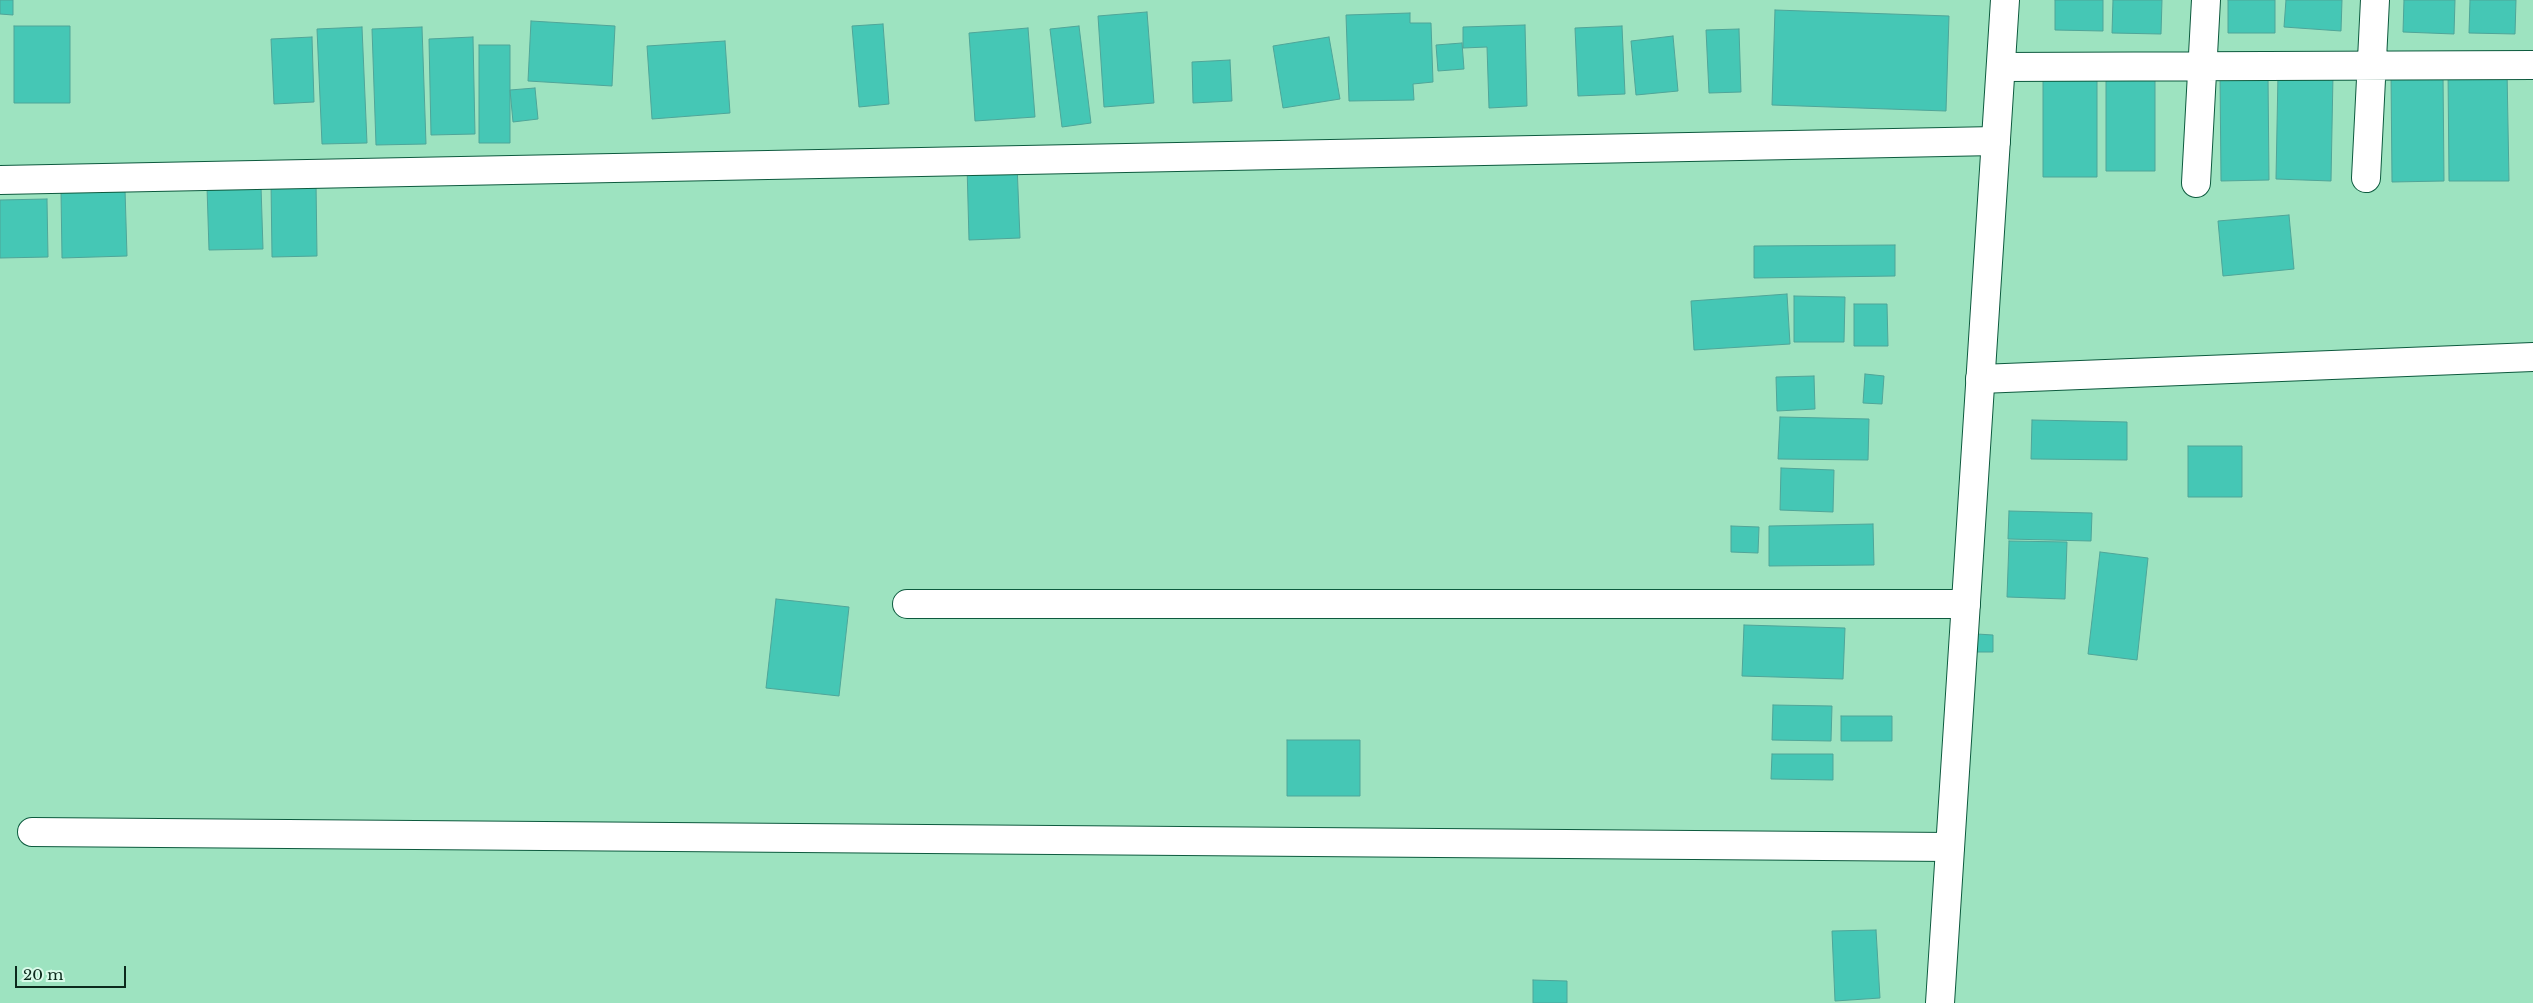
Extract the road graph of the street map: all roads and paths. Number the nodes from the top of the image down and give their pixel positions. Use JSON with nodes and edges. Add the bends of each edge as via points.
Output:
{"nodes":[{"id":1,"x":2005,"y":0,"type":"edge"},
{"id":2,"x":2206,"y":0,"type":"edge"},
{"id":3,"x":2374,"y":0,"type":"edge"},
{"id":4,"x":2371,"y":65,"type":"junction"},
{"id":5,"x":2533,"y":65,"type":"edge"},
{"id":6,"x":2202,"y":66,"type":"junction"},
{"id":7,"x":2001,"y":67,"type":"junction"},
{"id":8,"x":1996,"y":141,"type":"junction"},
{"id":9,"x":2366,"y":178,"type":"dead end"},
{"id":10,"x":0,"y":180,"type":"edge"},
{"id":11,"x":2196,"y":183,"type":"dead end"},
{"id":12,"x":2533,"y":357,"type":"edge"},
{"id":13,"x":1980,"y":379,"type":"junction"},
{"id":14,"x":907,"y":604,"type":"dead end"},
{"id":15,"x":1966,"y":604,"type":"junction"},
{"id":16,"x":32,"y":832,"type":"dead end"},
{"id":17,"x":1950,"y":847,"type":"junction"},
{"id":18,"x":1940,"y":1003,"type":"edge"}],
"edges":[{"from":1,"to":7,"type":"street"},
{"from":2,"to":6,"type":"street"},
{"from":3,"to":4,"type":"street"},
{"from":4,"to":5,"type":"street"},
{"from":4,"to":6,"type":"street"},
{"from":4,"to":9,"type":"street"},
{"from":6,"to":7,"type":"street"},
{"from":6,"to":11,"type":"street"},
{"from":7,"to":8,"type":"street"},
{"from":8,"to":10,"type":"street"},
{"from":8,"to":13,"type":"street"},
{"from":12,"to":13,"type":"street"},
{"from":13,"to":15,"type":"street"},
{"from":14,"to":15,"type":"street"},
{"from":15,"to":17,"type":"street"},
{"from":16,"to":17,"type":"street"},
{"from":17,"to":18,"type":"street"}]}
